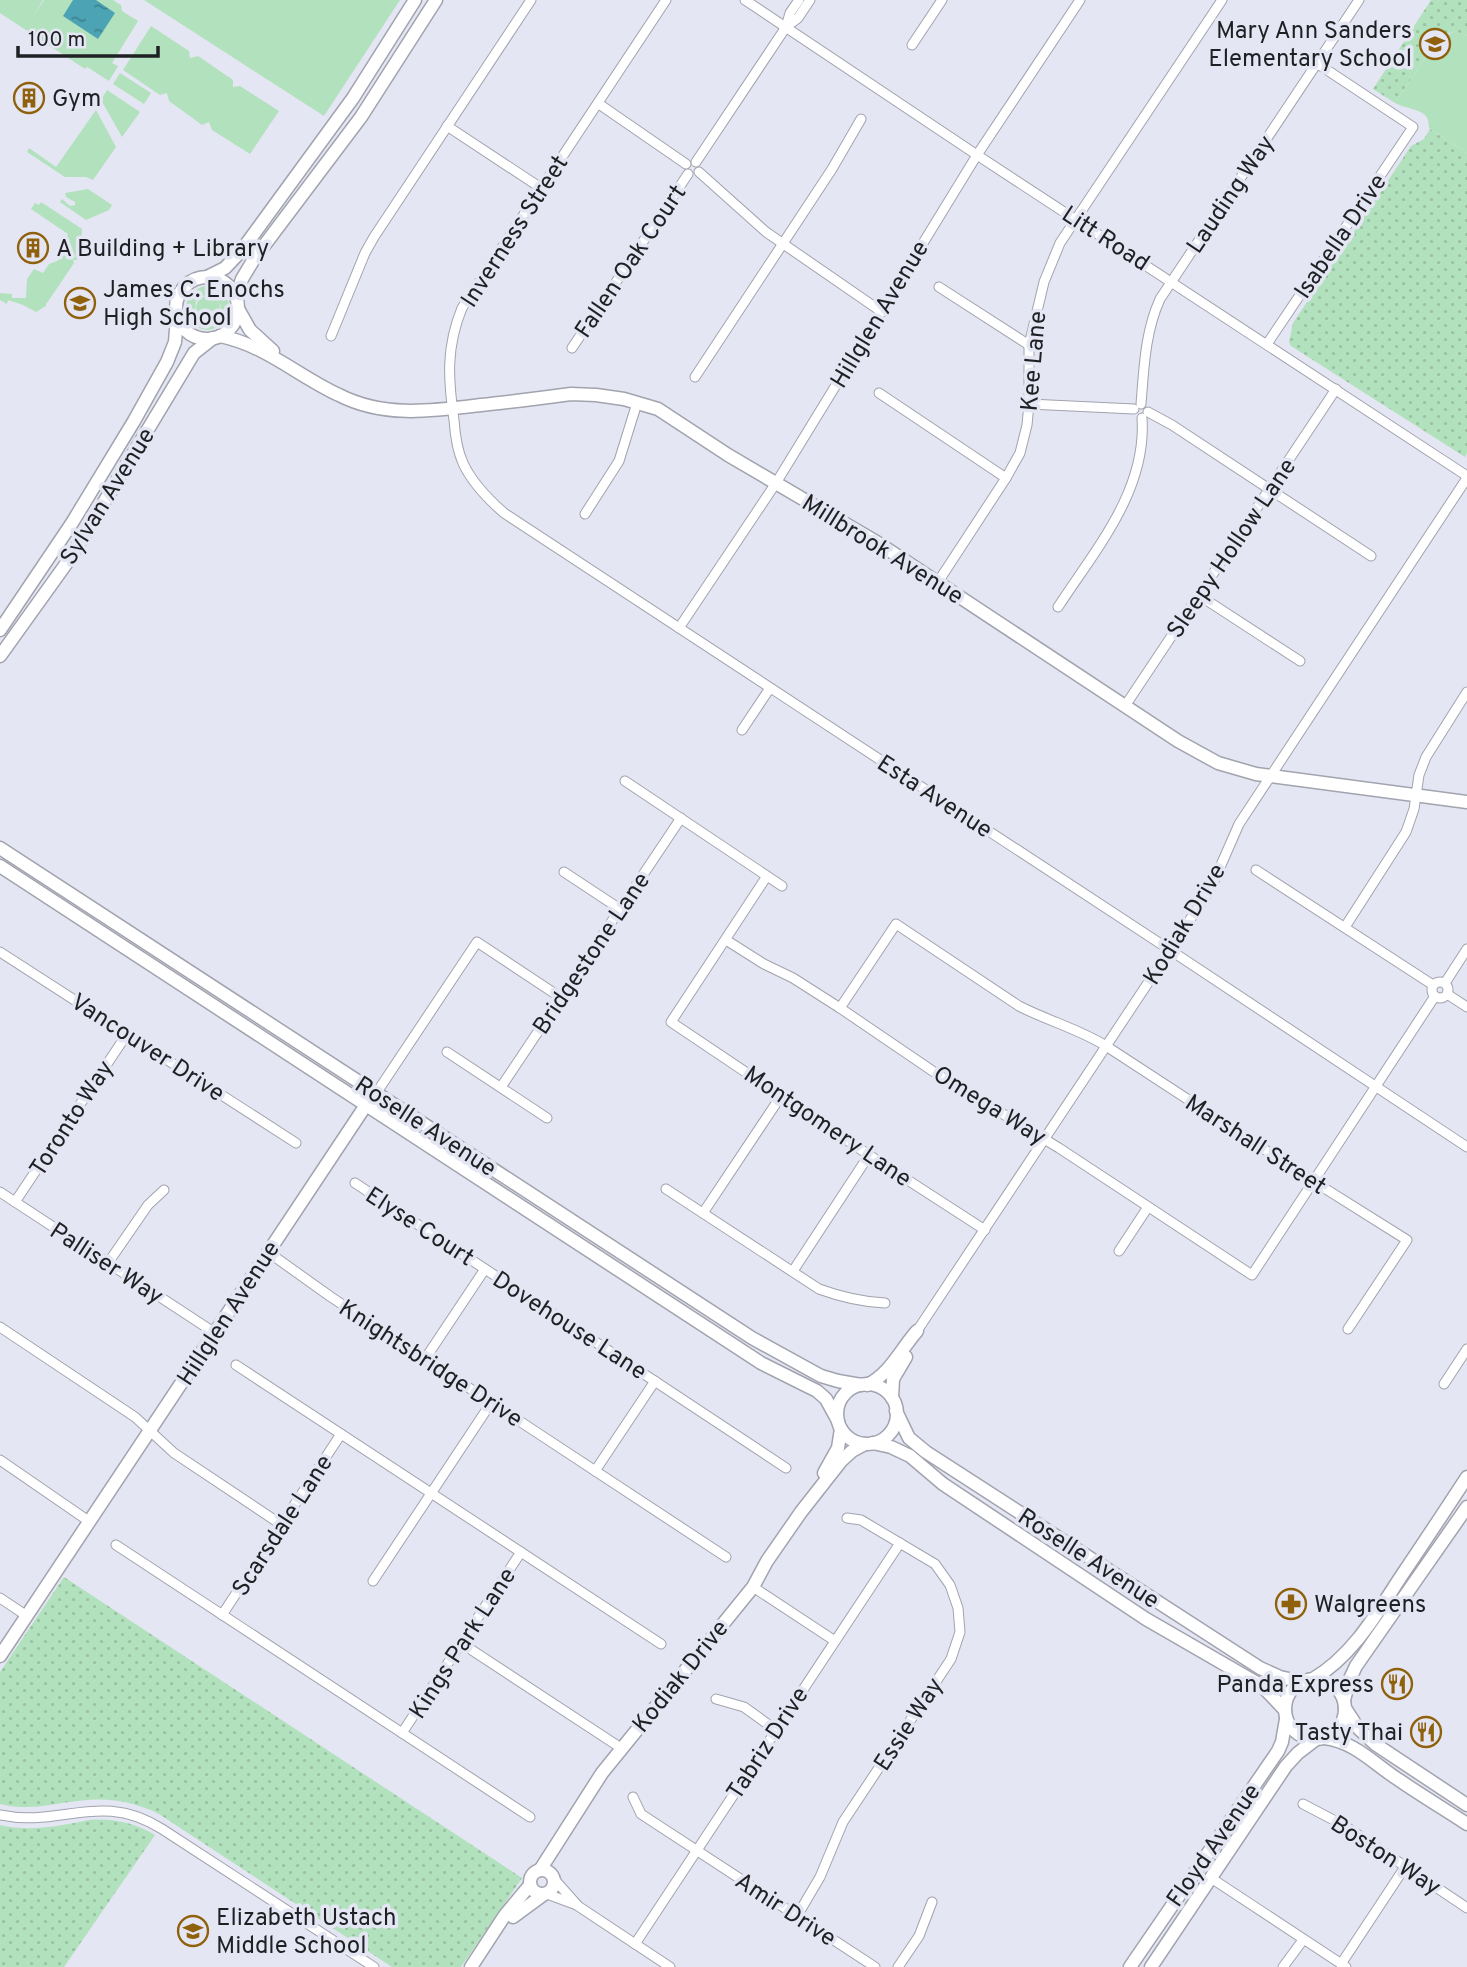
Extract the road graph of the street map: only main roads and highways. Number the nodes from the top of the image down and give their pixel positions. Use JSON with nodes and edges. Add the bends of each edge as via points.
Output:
{"nodes":[{"id":1,"x":415,"y":0,"type":"edge"},
{"id":2,"x":436,"y":0,"type":"edge"},
{"id":3,"x":207,"y":277,"type":"junction"},
{"id":4,"x":237,"y":302,"type":"junction"},
{"id":5,"x":177,"y":317,"type":"junction"},
{"id":6,"x":216,"y":337,"type":"junction"},
{"id":7,"x":286,"y":363,"type":"junction"},
{"id":8,"x":0,"y":630,"type":"edge"},
{"id":9,"x":0,"y":656,"type":"edge"},
{"id":10,"x":1467,"y":802,"type":"edge"},
{"id":11,"x":0,"y":848,"type":"edge"},
{"id":12,"x":0,"y":866,"type":"edge"},
{"id":13,"x":366,"y":1105,"type":"junction"},
{"id":14,"x":450,"y":1140,"type":"junction"},
{"id":15,"x":864,"y":1385,"type":"junction"},
{"id":16,"x":894,"y":1404,"type":"junction"},
{"id":17,"x":839,"y":1425,"type":"junction"},
{"id":18,"x":869,"y":1444,"type":"junction"},
{"id":19,"x":1467,"y":1477,"type":"edge"},
{"id":20,"x":1467,"y":1489,"type":"edge"},
{"id":21,"x":1467,"y":1499,"type":"edge"},
{"id":22,"x":1467,"y":1507,"type":"edge"},
{"id":23,"x":801,"y":1512,"type":"junction"},
{"id":24,"x":1421,"y":1546,"type":"junction"},
{"id":25,"x":1397,"y":1608,"type":"junction"},
{"id":26,"x":0,"y":1656,"type":"edge"},
{"id":27,"x":1307,"y":1680,"type":"junction"},
{"id":28,"x":1345,"y":1704,"type":"junction"},
{"id":29,"x":1286,"y":1714,"type":"junction"},
{"id":30,"x":1320,"y":1739,"type":"junction"},
{"id":31,"x":1467,"y":1805,"type":"edge"},
{"id":32,"x":1467,"y":1825,"type":"edge"},
{"id":33,"x":559,"y":1841,"type":"junction"},
{"id":34,"x":540,"y":1870,"type":"junction"},
{"id":35,"x":554,"y":1878,"type":"junction"},
{"id":36,"x":530,"y":1885,"type":"junction"},
{"id":37,"x":545,"y":1894,"type":"junction"},
{"id":38,"x":499,"y":1927,"type":"junction"},
{"id":39,"x":471,"y":1967,"type":"edge"},
{"id":40,"x":1129,"y":1967,"type":"edge"},
{"id":41,"x":1151,"y":1967,"type":"edge"}],
"edges":[{"from":1,"to":3,"type":"main road","via":[[353,98],[242,250],[225,268]]},
{"from":2,"to":4,"type":"main road","via":[[361,117],[254,259],[242,279]]},
{"from":3,"to":4,"type":"main road","via":[[225,283]]},
{"from":3,"to":5,"type":"main road","via":[[190,282],[180,292]]},
{"from":4,"to":6,"type":"main road","via":[[232,326]]},
{"from":4,"to":7,"type":"main road","name":"Millbrook Avenue","via":[[250,330]]},
{"from":5,"to":6,"type":"main road","via":[[192,335]]},
{"from":5,"to":8,"type":"main road","name":"Sylvan Avenue","via":[[167,362],[72,523]]},
{"from":6,"to":7,"type":"main road","name":"Millbrook Avenue","via":[[245,342]]},
{"from":6,"to":9,"type":"main road","name":"Sylvan Avenue","via":[[194,353],[71,557]]},
{"from":7,"to":10,"type":"main road","name":"Millbrook Avenue","via":[[339,395],[375,408],[420,412],[571,394],[658,409],[877,543],[1206,757],[1270,776]]},
{"from":11,"to":14,"type":"main road","name":"Roselle Avenue"},
{"from":12,"to":13,"type":"main road","name":"Roselle Avenue"},
{"from":13,"to":14,"type":"main road","via":[[380,1105],[426,1134]]},
{"from":13,"to":17,"type":"main road","name":"Roselle Avenue","via":[[761,1363],[817,1391]]},
{"from":13,"to":26,"type":"main road","name":"Hillglen Avenue"},
{"from":14,"to":15,"type":"main road","name":"Roselle Avenue","via":[[752,1338],[821,1376]]},
{"from":15,"to":16,"type":"main road","via":[[882,1389]]},
{"from":15,"to":16,"type":"main road","name":"Kodiak Drive","via":[[882,1375],[917,1331],[893,1379]]},
{"from":15,"to":17,"type":"main road","via":[[851,1389],[841,1400]]},
{"from":16,"to":18,"type":"main road","via":[[891,1431]]},
{"from":16,"to":27,"type":"main road","name":"Roselle Avenue","via":[[904,1431],[917,1446],[1260,1668]]},
{"from":17,"to":18,"type":"main road","via":[[850,1438]]},
{"from":17,"to":23,"type":"main road","name":"Kodiak Drive","via":[[838,1448]]},
{"from":18,"to":23,"type":"main road","name":"Kodiak Drive","via":[[844,1458]]},
{"from":18,"to":29,"type":"main road","name":"Roselle Avenue","via":[[910,1456],[943,1484],[1146,1619],[1262,1686]]},
{"from":19,"to":24,"type":"main road"},
{"from":20,"to":21,"type":"main road","via":[[1463,1496]]},
{"from":22,"to":25,"type":"main road"},
{"from":23,"to":33,"type":"main road","name":"Kodiak Drive","via":[[752,1587],[602,1773]]},
{"from":24,"to":25,"type":"main road","via":[[1430,1551],[1397,1598]]},
{"from":24,"to":27,"type":"main road","via":[[1344,1656]]},
{"from":25,"to":28,"type":"main road","via":[[1351,1674]]},
{"from":27,"to":28,"type":"main road","via":[[1322,1679],[1334,1685]]},
{"from":27,"to":29,"type":"main road","via":[[1289,1694]]},
{"from":28,"to":30,"type":"main road","via":[[1339,1727]]},
{"from":28,"to":31,"type":"main road","via":[[1358,1728],[1375,1744]]},
{"from":29,"to":30,"type":"main road","via":[[1299,1735]]},
{"from":29,"to":40,"type":"main road","name":"Floyd Avenue","via":[[1278,1751]]},
{"from":30,"to":32,"type":"main road","via":[[1350,1745]]},
{"from":30,"to":41,"type":"main road","name":"Floyd Avenue","via":[[1286,1766]]},
{"from":33,"to":34,"type":"main road","name":"Kodiak Drive"},
{"from":33,"to":35,"type":"main road","name":"Kodiak Drive"},
{"from":34,"to":35,"type":"main road"},
{"from":34,"to":36,"type":"main road","via":[[533,1874]]},
{"from":35,"to":37,"type":"main road","via":[[553,1888]]},
{"from":36,"to":37,"type":"main road"},
{"from":36,"to":38,"type":"main road"},
{"from":37,"to":38,"type":"main road"},
{"from":38,"to":39,"type":"main road"}]}
